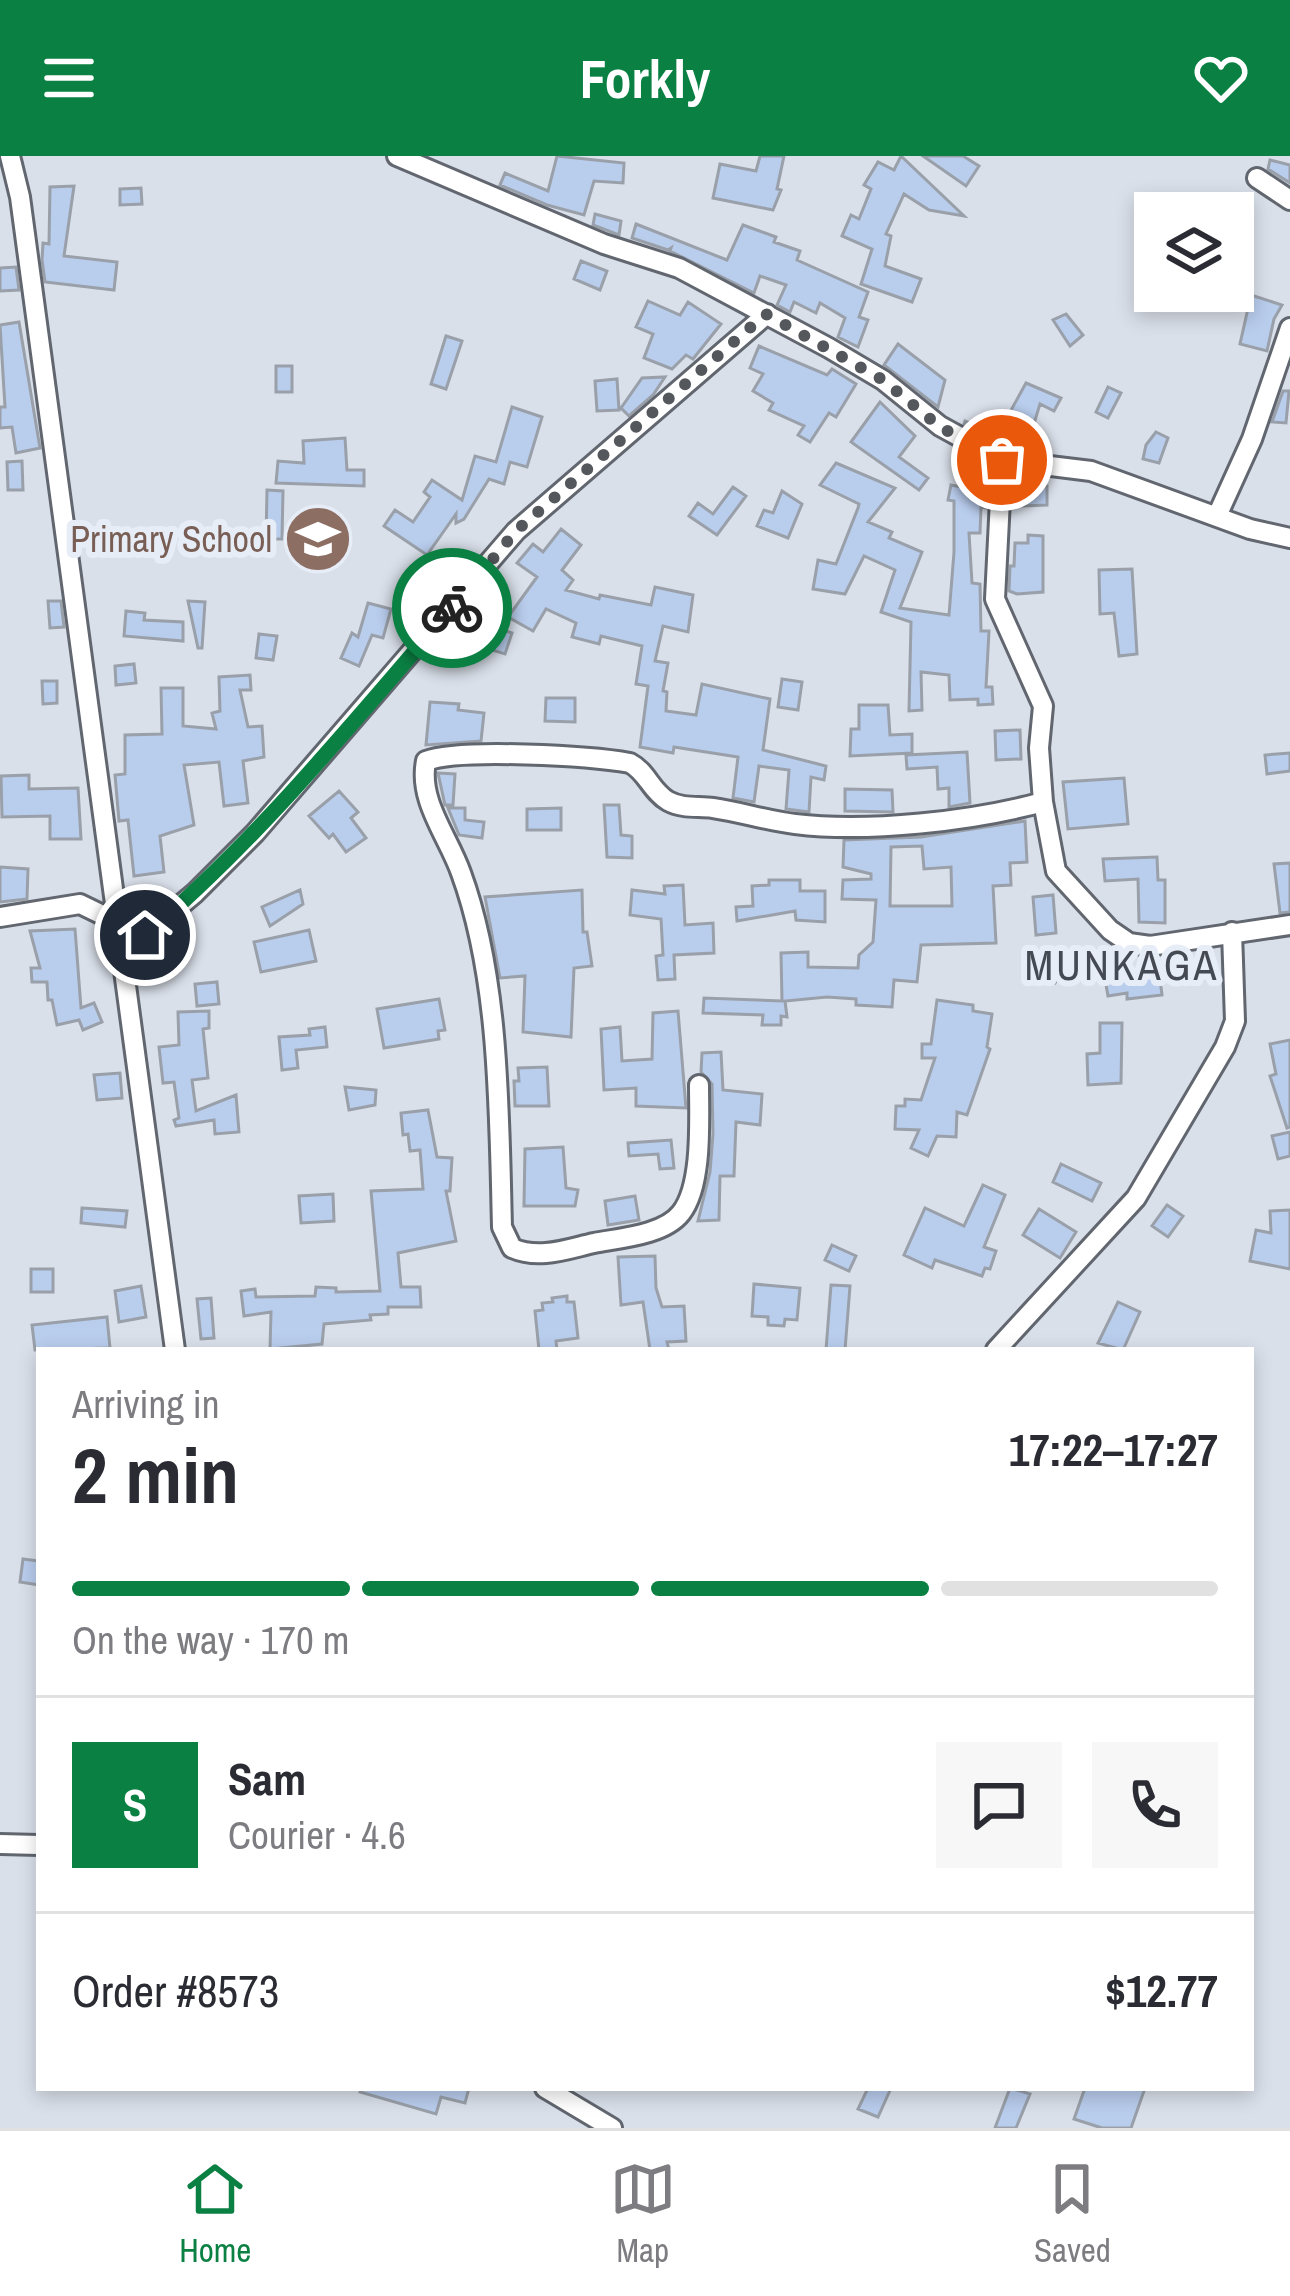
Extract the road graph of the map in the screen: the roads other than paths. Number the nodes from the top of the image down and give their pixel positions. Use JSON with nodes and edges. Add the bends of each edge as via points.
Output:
{"nodes":[{"id":1,"x":10,"y":156,"type":"edge"},
{"id":2,"x":398,"y":156,"type":"edge"},
{"id":3,"x":1257,"y":178,"type":"dead end"},
{"id":4,"x":20,"y":197,"type":"junction"},
{"id":5,"x":1290,"y":200,"type":"edge"},
{"id":6,"x":0,"y":206,"type":"edge"},
{"id":7,"x":766,"y":314,"type":"junction"},
{"id":8,"x":1290,"y":328,"type":"edge"},
{"id":9,"x":1002,"y":460,"type":"junction"},
{"id":10,"x":1217,"y":516,"type":"junction"},
{"id":11,"x":1290,"y":538,"type":"edge"},
{"id":12,"x":1043,"y":802,"type":"junction"},
{"id":13,"x":0,"y":917,"type":"edge"},
{"id":14,"x":115,"y":921,"type":"junction"},
{"id":15,"x":1290,"y":925,"type":"edge"},
{"id":16,"x":1232,"y":932,"type":"junction"},
{"id":17,"x":119,"y":956,"type":"junction"},
{"id":18,"x":699,"y":1085,"type":"dead end"},
{"id":19,"x":175,"y":1347,"type":"edge"},
{"id":20,"x":999,"y":1347,"type":"edge"},
{"id":21,"x":0,"y":1844,"type":"edge"},
{"id":22,"x":36,"y":1846,"type":"edge"},
{"id":23,"x":558,"y":2092,"type":"edge"},
{"id":24,"x":601,"y":2126,"type":"edge"}],
"edges":[{"from":1,"to":4,"type":"street"},
{"from":2,"to":7,"type":"street","via":[[679,268]]},
{"from":3,"to":5,"type":"street"},
{"from":4,"to":6,"type":"street"},
{"from":4,"to":14,"type":"street"},
{"from":7,"to":9,"type":"street"},
{"from":7,"to":17,"type":"street","via":[[516,531],[255,833]]},
{"from":8,"to":10,"type":"street"},
{"from":9,"to":10,"type":"street","via":[[1091,471]]},
{"from":9,"to":12,"type":"street","via":[[995,599],[1043,706]]},
{"from":10,"to":11,"type":"street"},
{"from":12,"to":16,"type":"street","via":[[1056,871],[1129,944]]},
{"from":12,"to":18,"type":"street","via":[[968,818],[832,827],[681,806],[630,763],[426,761],[424,790],[462,874],[482,959],[498,1075],[502,1227],[512,1248],[537,1255],[647,1232],[680,1216],[698,1148]]},
{"from":13,"to":14,"type":"street","via":[[80,904]]},
{"from":14,"to":17,"type":"street"},
{"from":15,"to":16,"type":"street"},
{"from":16,"to":20,"type":"street","via":[[1234,1021],[1225,1047],[1136,1198]]},
{"from":17,"to":19,"type":"street"},
{"from":21,"to":22,"type":"street"},
{"from":23,"to":24,"type":"street"}]}
